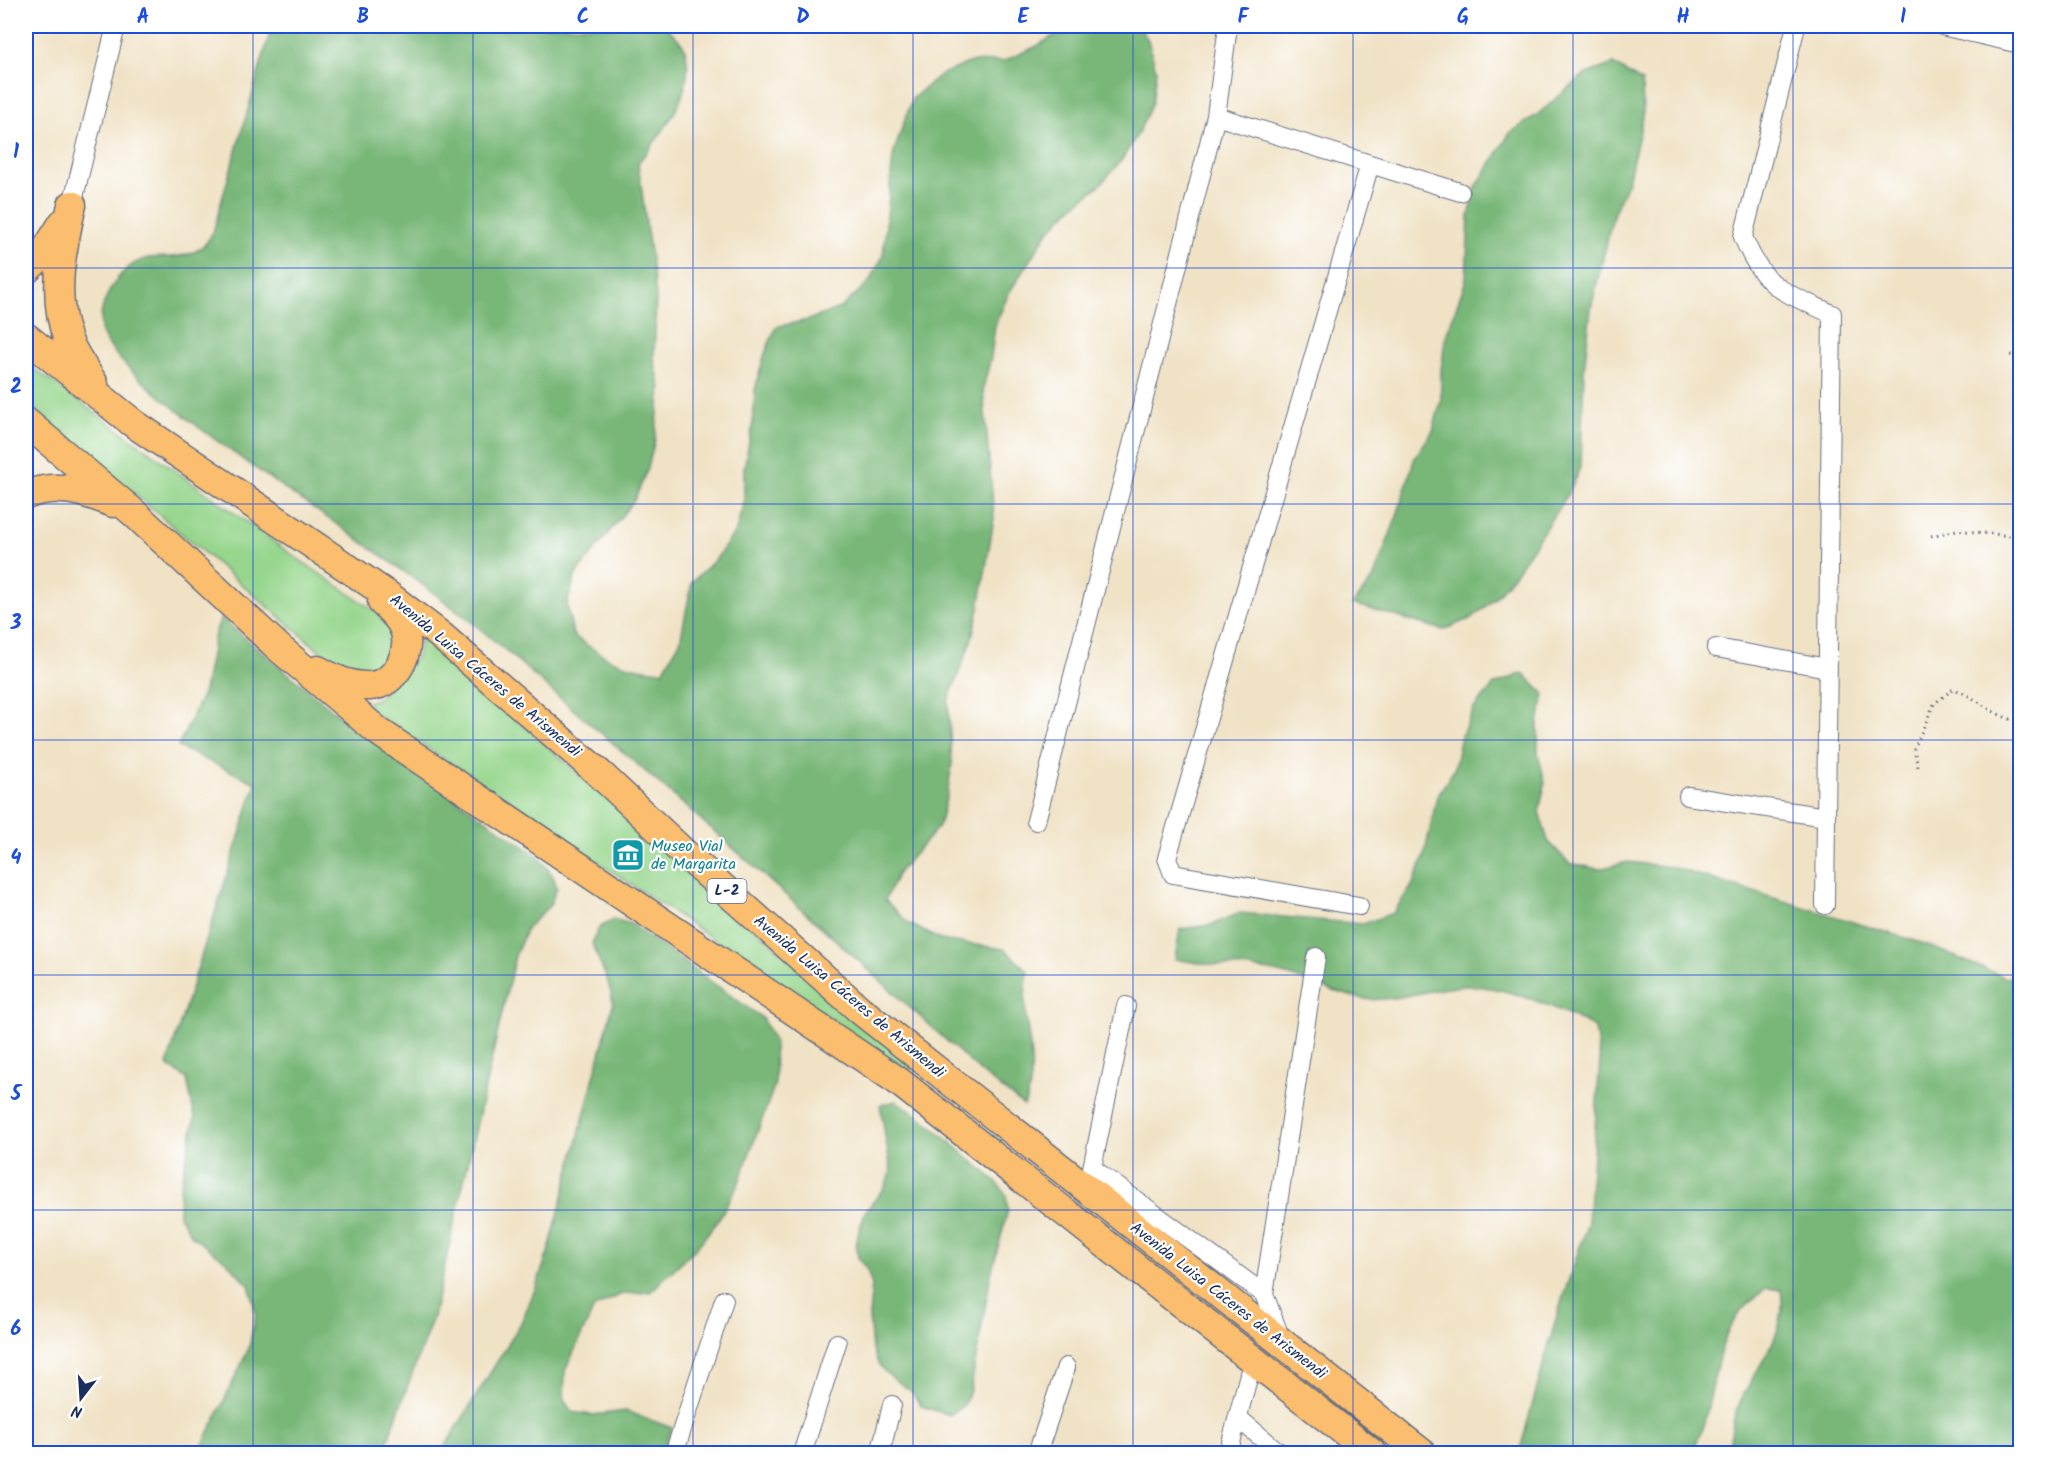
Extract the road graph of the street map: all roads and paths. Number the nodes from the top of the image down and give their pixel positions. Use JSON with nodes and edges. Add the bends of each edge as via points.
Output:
{"nodes":[{"id":1,"x":116,"y":26,"type":"edge"},
{"id":2,"x":1228,"y":26,"type":"edge"},
{"id":3,"x":1796,"y":26,"type":"edge"},
{"id":4,"x":1942,"y":26,"type":"edge"},
{"id":5,"x":2020,"y":44,"type":"edge"},
{"id":6,"x":1216,"y":116,"type":"junction"},
{"id":7,"x":1370,"y":164,"type":"junction"},
{"id":8,"x":1460,"y":192,"type":"dead end"},
{"id":9,"x":72,"y":205,"type":"junction"},
{"id":10,"x":26,"y":270,"type":"edge"},
{"id":11,"x":26,"y":338,"type":"edge"},
{"id":12,"x":2010,"y":355,"type":"dead end"},
{"id":13,"x":2020,"y":356,"type":"edge"},
{"id":14,"x":105,"y":401,"type":"junction"},
{"id":15,"x":26,"y":422,"type":"edge"},
{"id":16,"x":26,"y":495,"type":"edge"},
{"id":17,"x":134,"y":513,"type":"junction"},
{"id":18,"x":1931,"y":536,"type":"dead end"},
{"id":19,"x":2020,"y":537,"type":"edge"},
{"id":20,"x":336,"y":561,"type":"junction"},
{"id":21,"x":279,"y":648,"type":"junction"},
{"id":22,"x":1716,"y":648,"type":"dead end"},
{"id":23,"x":1828,"y":668,"type":"junction"},
{"id":24,"x":2020,"y":721,"type":"edge"},
{"id":25,"x":1918,"y":767,"type":"dead end"},
{"id":26,"x":1688,"y":796,"type":"dead end"},
{"id":27,"x":1826,"y":817,"type":"junction"},
{"id":28,"x":1036,"y":821,"type":"dead end"},
{"id":29,"x":1825,"y":905,"type":"dead end"},
{"id":30,"x":1359,"y":906,"type":"dead end"},
{"id":31,"x":1316,"y":957,"type":"dead end"},
{"id":32,"x":1126,"y":1006,"type":"dead end"},
{"id":33,"x":1264,"y":1294,"type":"junction"},
{"id":34,"x":724,"y":1300,"type":"dead end"},
{"id":35,"x":837,"y":1343,"type":"dead end"},
{"id":36,"x":1285,"y":1345,"type":"junction"},
{"id":37,"x":1253,"y":1359,"type":"junction"},
{"id":38,"x":1066,"y":1367,"type":"dead end"},
{"id":39,"x":892,"y":1405,"type":"dead end"},
{"id":40,"x":1238,"y":1418,"type":"junction"},
{"id":41,"x":674,"y":1454,"type":"edge"},
{"id":42,"x":802,"y":1454,"type":"edge"},
{"id":43,"x":880,"y":1454,"type":"edge"},
{"id":44,"x":1036,"y":1454,"type":"edge"},
{"id":45,"x":1228,"y":1454,"type":"edge"},
{"id":46,"x":1281,"y":1454,"type":"edge"},
{"id":47,"x":1373,"y":1454,"type":"edge"},
{"id":48,"x":1423,"y":1454,"type":"edge"}],
"edges":[{"from":1,"to":9,"type":"street"},
{"from":2,"to":6,"type":"street"},
{"from":3,"to":23,"type":"street","via":[[1743,237],[1755,266],[1777,288],[1832,314]]},
{"from":4,"to":5,"type":"street"},
{"from":6,"to":7,"type":"street"},
{"from":6,"to":28,"type":"street"},
{"from":7,"to":8,"type":"street"},
{"from":7,"to":30,"type":"street","via":[[1167,858],[1173,874]]},
{"from":9,"to":10,"type":"main road","via":[[57,237]]},
{"from":9,"to":14,"type":"main road","via":[[60,270],[61,315],[68,340]]},
{"from":11,"to":14,"type":"main road","name":"Avenida Luisa Cáceres de Arismendi","number":"L-2"},
{"from":12,"to":13,"type":"path"},
{"from":14,"to":20,"type":"main road","name":"Avenida Luisa Cáceres de Arismendi","number":"L-2"},
{"from":15,"to":17,"type":"main road","name":"Avenida Luisa Cáceres de Arismendi"},
{"from":16,"to":17,"type":"main road","via":[[46,489],[76,489]]},
{"from":17,"to":21,"type":"main road","name":"Avenida Luisa Cáceres de Arismendi"},
{"from":18,"to":19,"type":"path","via":[[1957,530]]},
{"from":20,"to":21,"type":"main road","via":[[393,612],[403,626],[407,641],[399,668],[388,680],[372,686],[354,685],[335,680]]},
{"from":20,"to":36,"type":"main road","name":"Avenida Luisa Cáceres de Arismendi","number":"L-2","via":[[389,596],[501,686],[860,1010]]},
{"from":21,"to":37,"type":"main road","name":"Avenida Luisa Cáceres de Arismendi","via":[[379,732],[898,1082]]},
{"from":22,"to":23,"type":"street"},
{"from":23,"to":27,"type":"street"},
{"from":24,"to":25,"type":"path","via":[[2001,718],[1953,688],[1934,704],[1914,749]]},
{"from":26,"to":27,"type":"street"},
{"from":27,"to":29,"type":"street"},
{"from":31,"to":33,"type":"street"},
{"from":32,"to":33,"type":"street","via":[[1092,1168]]},
{"from":33,"to":36,"type":"street","via":[[1274,1327]]},
{"from":34,"to":41,"type":"street"},
{"from":35,"to":42,"type":"street"},
{"from":36,"to":48,"type":"main road","name":"Avenida Luisa Cáceres de Arismendi","number":"L-2"},
{"from":37,"to":40,"type":"street"},
{"from":37,"to":47,"type":"main road","name":"Avenida Luisa Cáceres de Arismendi"},
{"from":38,"to":44,"type":"street"},
{"from":39,"to":43,"type":"street"},
{"from":40,"to":45,"type":"street"},
{"from":40,"to":46,"type":"street"}]}
